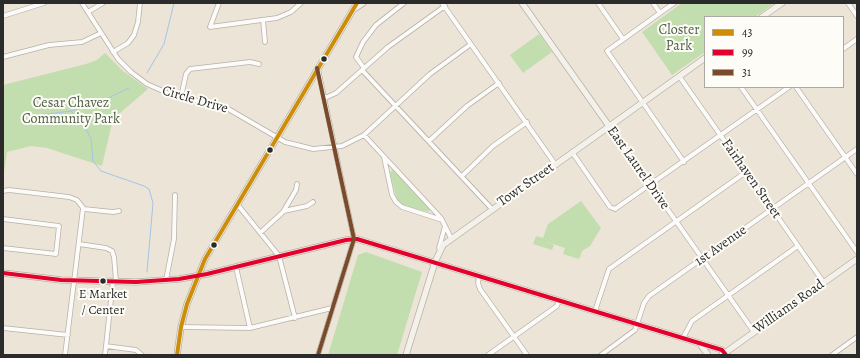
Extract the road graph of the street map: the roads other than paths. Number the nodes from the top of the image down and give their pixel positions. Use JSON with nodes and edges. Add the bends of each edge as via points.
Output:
{"nodes":[{"id":1,"x":44,"y":3,"type":"edge"},
{"id":2,"x":82,"y":3,"type":"edge"},
{"id":3,"x":103,"y":3,"type":"edge"},
{"id":4,"x":140,"y":3,"type":"edge"},
{"id":5,"x":220,"y":3,"type":"edge"},
{"id":6,"x":301,"y":3,"type":"edge"},
{"id":7,"x":363,"y":3,"type":"edge"},
{"id":8,"x":404,"y":3,"type":"edge"},
{"id":9,"x":522,"y":3,"type":"edge"},
{"id":10,"x":598,"y":3,"type":"edge"},
{"id":11,"x":653,"y":3,"type":"edge"},
{"id":12,"x":674,"y":3,"type":"edge"},
{"id":13,"x":782,"y":3,"type":"edge"},
{"id":14,"x":848,"y":3,"type":"edge"},
{"id":15,"x":444,"y":5,"type":"edge"},
{"id":16,"x":355,"y":6,"type":"edge"},
{"id":17,"x":88,"y":12,"type":"junction"},
{"id":18,"x":660,"y":13,"type":"junction"},
{"id":19,"x":3,"y":16,"type":"edge"},
{"id":20,"x":763,"y":16,"type":"edge"},
{"id":21,"x":857,"y":16,"type":"edge"},
{"id":22,"x":263,"y":20,"type":"junction"},
{"id":23,"x":101,"y":32,"type":"junction"},
{"id":24,"x":623,"y":39,"type":"junction"},
{"id":25,"x":857,"y":39,"type":"edge"},
{"id":26,"x":265,"y":42,"type":"dead end"},
{"id":27,"x":471,"y":44,"type":"junction"},
{"id":28,"x":844,"y":48,"type":"edge"},
{"id":29,"x":113,"y":52,"type":"junction"},
{"id":30,"x":3,"y":57,"type":"edge"},
{"id":31,"x":704,"y":59,"type":"edge"},
{"id":32,"x":259,"y":64,"type":"dead end"},
{"id":33,"x":318,"y":68,"type":"junction"},
{"id":34,"x":363,"y":69,"type":"junction"},
{"id":35,"x":678,"y":76,"type":"junction"},
{"id":36,"x":499,"y":84,"type":"junction"},
{"id":37,"x":742,"y":88,"type":"edge"},
{"id":38,"x":788,"y":88,"type":"edge"},
{"id":39,"x":797,"y":88,"type":"edge"},
{"id":40,"x":181,"y":97,"type":"junction"},
{"id":41,"x":325,"y":98,"type":"junction"},
{"id":42,"x":642,"y":102,"type":"junction"},
{"id":43,"x":396,"y":106,"type":"junction"},
{"id":44,"x":757,"y":109,"type":"junction"},
{"id":45,"x":527,"y":122,"type":"junction"},
{"id":46,"x":609,"y":126,"type":"junction"},
{"id":47,"x":364,"y":135,"type":"junction"},
{"id":48,"x":720,"y":135,"type":"junction"},
{"id":49,"x":277,"y":137,"type":"junction"},
{"id":50,"x":429,"y":141,"type":"junction"},
{"id":51,"x":335,"y":147,"type":"junction"},
{"id":52,"x":857,"y":149,"type":"edge"},
{"id":53,"x":572,"y":152,"type":"junction"},
{"id":54,"x":382,"y":155,"type":"junction"},
{"id":55,"x":846,"y":157,"type":"junction"},
{"id":56,"x":684,"y":162,"type":"junction"},
{"id":57,"x":555,"y":164,"type":"junction"},
{"id":58,"x":398,"y":171,"type":"junction"},
{"id":59,"x":746,"y":172,"type":"junction"},
{"id":60,"x":857,"y":174,"type":"edge"},
{"id":61,"x":388,"y":175,"type":"junction"},
{"id":62,"x":462,"y":176,"type":"junction"},
{"id":63,"x":809,"y":183,"type":"junction"},
{"id":64,"x":297,"y":184,"type":"dead end"},
{"id":65,"x":650,"y":185,"type":"junction"},
{"id":66,"x":3,"y":191,"type":"edge"},
{"id":67,"x":175,"y":195,"type":"dead end"},
{"id":68,"x":312,"y":202,"type":"dead end"},
{"id":69,"x":237,"y":204,"type":"junction"},
{"id":70,"x":430,"y":206,"type":"junction"},
{"id":71,"x":83,"y":208,"type":"junction"},
{"id":72,"x":492,"y":208,"type":"junction"},
{"id":73,"x":772,"y":209,"type":"junction"},
{"id":74,"x":119,"y":211,"type":"dead end"},
{"id":75,"x":283,"y":212,"type":"junction"},
{"id":76,"x":424,"y":214,"type":"junction"},
{"id":77,"x":3,"y":219,"type":"edge"},
{"id":78,"x":676,"y":222,"type":"junction"},
{"id":79,"x":444,"y":223,"type":"junction"},
{"id":80,"x":260,"y":233,"type":"junction"},
{"id":81,"x":451,"y":238,"type":"junction"},
{"id":82,"x":354,"y":239,"type":"junction"},
{"id":83,"x":79,"y":244,"type":"junction"},
{"id":84,"x":798,"y":246,"type":"junction"},
{"id":85,"x":3,"y":248,"type":"edge"},
{"id":86,"x":857,"y":252,"type":"edge"},
{"id":87,"x":279,"y":256,"type":"junction"},
{"id":88,"x":437,"y":256,"type":"junction"},
{"id":89,"x":702,"y":259,"type":"junction"},
{"id":90,"x":857,"y":259,"type":"edge"},
{"id":91,"x":435,"y":262,"type":"junction"},
{"id":92,"x":236,"y":267,"type":"junction"},
{"id":93,"x":3,"y":273,"type":"edge"},
{"id":94,"x":197,"y":276,"type":"junction"},
{"id":95,"x":479,"y":276,"type":"junction"},
{"id":96,"x":74,"y":280,"type":"junction"},
{"id":97,"x":166,"y":280,"type":"junction"},
{"id":98,"x":114,"y":281,"type":"junction"},
{"id":99,"x":824,"y":283,"type":"junction"},
{"id":100,"x":728,"y":296,"type":"junction"},
{"id":101,"x":559,"y":300,"type":"junction"},
{"id":102,"x":332,"y":308,"type":"junction"},
{"id":103,"x":595,"y":311,"type":"junction"},
{"id":104,"x":295,"y":318,"type":"junction"},
{"id":105,"x":637,"y":324,"type":"junction"},
{"id":106,"x":181,"y":327,"type":"junction"},
{"id":107,"x":3,"y":328,"type":"edge"},
{"id":108,"x":250,"y":328,"type":"junction"},
{"id":109,"x":754,"y":332,"type":"junction"},
{"id":110,"x":68,"y":335,"type":"junction"},
{"id":111,"x":514,"y":337,"type":"junction"},
{"id":112,"x":683,"y":338,"type":"junction"},
{"id":113,"x":857,"y":338,"type":"edge"},
{"id":114,"x":700,"y":343,"type":"junction"},
{"id":115,"x":106,"y":346,"type":"junction"},
{"id":116,"x":724,"y":354,"type":"edge"},
{"id":117,"x":65,"y":355,"type":"edge"},
{"id":118,"x":104,"y":355,"type":"edge"},
{"id":119,"x":142,"y":355,"type":"edge"},
{"id":120,"x":177,"y":355,"type":"edge"},
{"id":121,"x":318,"y":355,"type":"edge"},
{"id":122,"x":406,"y":355,"type":"edge"},
{"id":123,"x":488,"y":355,"type":"edge"},
{"id":124,"x":527,"y":355,"type":"edge"},
{"id":125,"x":601,"y":355,"type":"edge"},
{"id":126,"x":708,"y":355,"type":"edge"},
{"id":127,"x":832,"y":355,"type":"edge"}],
"edges":[{"from":1,"to":19,"type":"street"},
{"from":2,"to":17,"type":"street","name":"Circle Drive"},
{"from":3,"to":17,"type":"street"},
{"from":4,"to":29,"type":"street","via":[[134,35],[128,43]]},
{"from":5,"to":22,"type":"street","via":[[210,26]]},
{"from":6,"to":22,"type":"street","via":[[285,16]]},
{"from":7,"to":16,"type":"main road"},
{"from":8,"to":34,"type":"street","via":[[380,21],[363,42],[356,58]]},
{"from":9,"to":46,"type":"main road","name":"East Laurel Drive"},
{"from":10,"to":24,"type":"street"},
{"from":11,"to":18,"type":"street"},
{"from":12,"to":18,"type":"street"},
{"from":13,"to":20,"type":"main road"},
{"from":14,"to":21,"type":"street"},
{"from":15,"to":27,"type":"street"},
{"from":15,"to":34,"type":"street"},
{"from":16,"to":33,"type":"main road"},
{"from":17,"to":23,"type":"street","name":"Circle Drive"},
{"from":18,"to":24,"type":"street"},
{"from":22,"to":26,"type":"street"},
{"from":23,"to":29,"type":"street","name":"Circle Drive"},
{"from":23,"to":30,"type":"street","via":[[82,42],[49,45]]},
{"from":24,"to":42,"type":"street","via":[[607,51]]},
{"from":25,"to":28,"type":"street"},
{"from":27,"to":36,"type":"street"},
{"from":27,"to":43,"type":"street","name":"Circle Drive","via":[[435,70]]},
{"from":29,"to":40,"type":"street","name":"Circle Drive","via":[[126,68],[142,81],[161,91]]},
{"from":31,"to":35,"type":"main road","name":"Towt Street"},
{"from":32,"to":40,"type":"street","via":[[250,62],[190,69],[186,74]]},
{"from":33,"to":41,"type":"street"},
{"from":33,"to":49,"type":"main road"},
{"from":34,"to":41,"type":"street","via":[[336,94]]},
{"from":34,"to":43,"type":"street"},
{"from":35,"to":42,"type":"main road","name":"Towt Street"},
{"from":35,"to":48,"type":"street","name":"Fairhaven Street"},
{"from":36,"to":45,"type":"street"},
{"from":36,"to":50,"type":"street","via":[[463,109]]},
{"from":37,"to":44,"type":"street"},
{"from":38,"to":44,"type":"street"},
{"from":39,"to":55,"type":"street"},
{"from":40,"to":49,"type":"street","name":"Circle Drive","via":[[225,107]]},
{"from":41,"to":51,"type":"street"},
{"from":42,"to":46,"type":"main road","name":"Towt Street"},
{"from":42,"to":56,"type":"street"},
{"from":43,"to":47,"type":"street","name":"Circle Drive"},
{"from":43,"to":50,"type":"street"},
{"from":44,"to":48,"type":"street"},
{"from":44,"to":63,"type":"street"},
{"from":45,"to":57,"type":"street"},
{"from":45,"to":62,"type":"street","via":[[493,146]]},
{"from":46,"to":53,"type":"main road","name":"Towt Street"},
{"from":46,"to":65,"type":"street","name":"East Laurel Drive"},
{"from":47,"to":51,"type":"street","name":"Circle Drive","via":[[351,143]]},
{"from":47,"to":54,"type":"street"},
{"from":48,"to":56,"type":"street"},
{"from":48,"to":59,"type":"street","name":"Fairhaven Street"},
{"from":49,"to":51,"type":"street","name":"Circle Drive","via":[[289,144],[308,149]]},
{"from":49,"to":69,"type":"main road"},
{"from":50,"to":62,"type":"street"},
{"from":51,"to":82,"type":"street"},
{"from":52,"to":55,"type":"street","name":"1st Avenue"},
{"from":53,"to":57,"type":"main road","name":"Towt Street"},
{"from":53,"to":65,"type":"street","via":[[610,207],[614,209]]},
{"from":54,"to":58,"type":"street"},
{"from":54,"to":61,"type":"street"},
{"from":55,"to":60,"type":"street"},
{"from":55,"to":63,"type":"street","name":"1st Avenue"},
{"from":56,"to":65,"type":"street"},
{"from":57,"to":72,"type":"main road","name":"Towt Street"},
{"from":58,"to":61,"type":"street","via":[[391,169]]},
{"from":58,"to":70,"type":"street"},
{"from":59,"to":73,"type":"street","name":"Fairhaven Street"},
{"from":59,"to":78,"type":"street"},
{"from":61,"to":76,"type":"street","via":[[397,204]]},
{"from":62,"to":72,"type":"street"},
{"from":63,"to":73,"type":"street","name":"1st Avenue"},
{"from":63,"to":86,"type":"street"},
{"from":64,"to":75,"type":"street"},
{"from":65,"to":78,"type":"street","name":"East Laurel Drive"},
{"from":66,"to":71,"type":"street","via":[[72,198]]},
{"from":67,"to":97,"type":"street","via":[[174,239]]},
{"from":68,"to":75,"type":"street","via":[[307,206]]},
{"from":69,"to":80,"type":"street"},
{"from":69,"to":94,"type":"main road"},
{"from":70,"to":76,"type":"street","via":[[430,212]]},
{"from":70,"to":79,"type":"street"},
{"from":71,"to":74,"type":"street"},
{"from":71,"to":83,"type":"street"},
{"from":72,"to":81,"type":"main road","name":"Towt Street"},
{"from":73,"to":84,"type":"street","name":"Fairhaven Street"},
{"from":73,"to":89,"type":"street","name":"1st Avenue"},
{"from":75,"to":80,"type":"street"},
{"from":76,"to":79,"type":"street"},
{"from":77,"to":85,"type":"street","via":[[59,226],[56,254]]},
{"from":78,"to":89,"type":"street","name":"East Laurel Drive"},
{"from":78,"to":103,"type":"street","via":[[608,271]]},
{"from":79,"to":81,"type":"street"},
{"from":79,"to":88,"type":"street"},
{"from":80,"to":87,"type":"street"},
{"from":81,"to":88,"type":"main road","name":"Towt Street","via":[[441,247]]},
{"from":82,"to":87,"type":"main road"},
{"from":82,"to":91,"type":"main road"},
{"from":82,"to":102,"type":"street"},
{"from":83,"to":96,"type":"street"},
{"from":83,"to":98,"type":"street","via":[[112,251]]},
{"from":84,"to":99,"type":"street","name":"Fairhaven Street"},
{"from":84,"to":100,"type":"street"},
{"from":87,"to":92,"type":"main road"},
{"from":87,"to":104,"type":"street"},
{"from":88,"to":91,"type":"main road","name":"Towt Street"},
{"from":89,"to":100,"type":"street","name":"East Laurel Drive"},
{"from":89,"to":105,"type":"street","name":"1st Avenue","via":[[649,296]]},
{"from":90,"to":99,"type":"main road","name":"Williams Road"},
{"from":91,"to":95,"type":"main road"},
{"from":91,"to":122,"type":"main road","name":"Towt Street"},
{"from":92,"to":94,"type":"main road"},
{"from":92,"to":108,"type":"street"},
{"from":93,"to":96,"type":"main road"},
{"from":94,"to":97,"type":"main road"},
{"from":94,"to":106,"type":"main road"},
{"from":95,"to":101,"type":"main road"},
{"from":95,"to":111,"type":"street","via":[[480,289]]},
{"from":96,"to":98,"type":"main road"},
{"from":96,"to":110,"type":"street"},
{"from":97,"to":98,"type":"main road"},
{"from":98,"to":115,"type":"street"},
{"from":99,"to":109,"type":"main road","name":"Williams Road"},
{"from":100,"to":109,"type":"street","name":"East Laurel Drive"},
{"from":100,"to":112,"type":"street","via":[[692,321]]},
{"from":101,"to":103,"type":"main road"},
{"from":101,"to":111,"type":"street","via":[[557,306]]},
{"from":102,"to":104,"type":"street"},
{"from":102,"to":121,"type":"street"},
{"from":103,"to":105,"type":"main road"},
{"from":104,"to":108,"type":"street"},
{"from":105,"to":112,"type":"main road"},
{"from":105,"to":125,"type":"street","name":"1st Avenue","via":[[632,333]]},
{"from":106,"to":108,"type":"street"},
{"from":106,"to":120,"type":"main road"},
{"from":107,"to":110,"type":"street"},
{"from":109,"to":116,"type":"main road","name":"Williams Road"},
{"from":110,"to":117,"type":"street"},
{"from":111,"to":123,"type":"street"},
{"from":111,"to":124,"type":"street"},
{"from":112,"to":114,"type":"main road"},
{"from":113,"to":127,"type":"street"},
{"from":114,"to":116,"type":"main road","via":[[722,350]]},
{"from":114,"to":126,"type":"main road"},
{"from":115,"to":118,"type":"street"},
{"from":115,"to":119,"type":"street","via":[[136,350]]}]}
